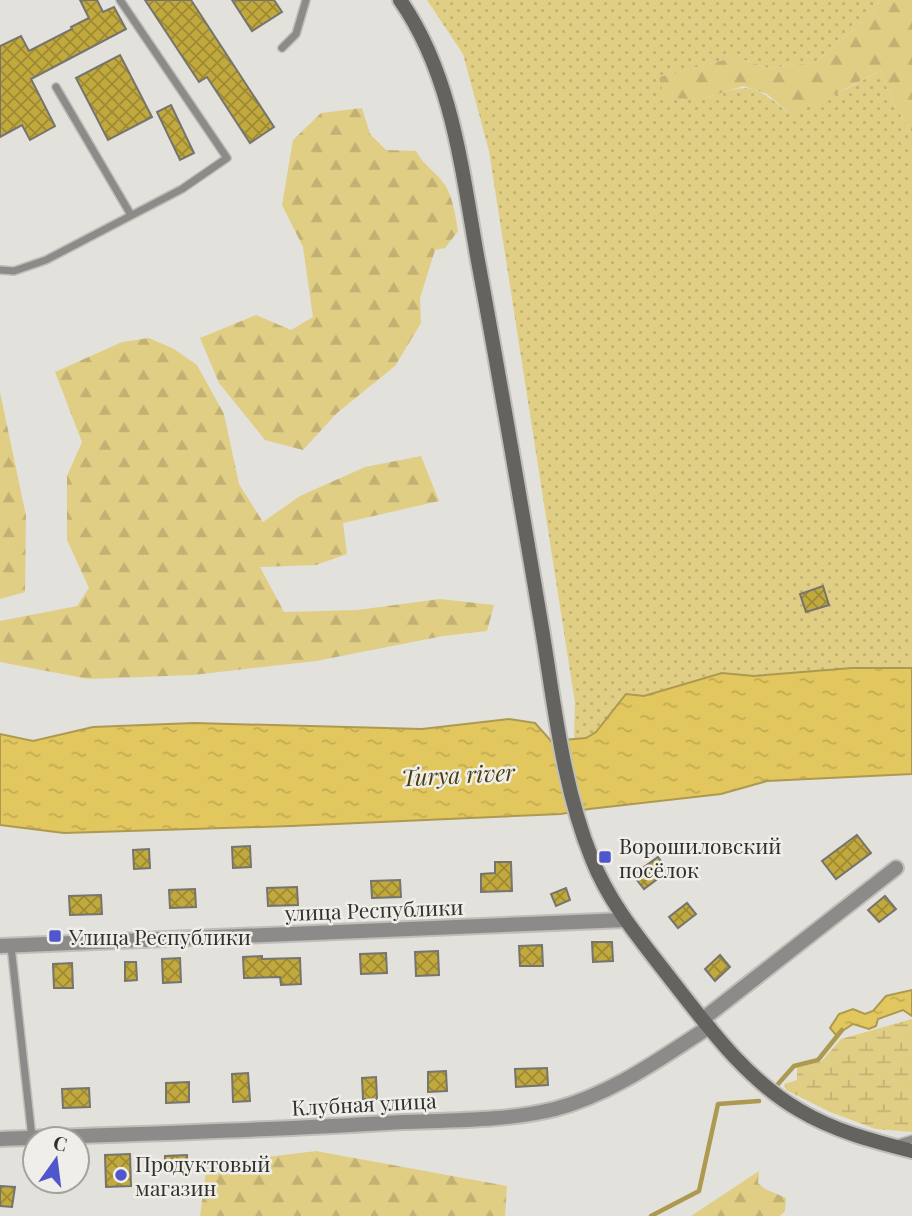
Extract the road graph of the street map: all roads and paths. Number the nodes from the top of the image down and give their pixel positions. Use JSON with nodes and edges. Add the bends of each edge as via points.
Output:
{"nodes":[{"id":1,"x":120,"y":0,"type":"edge"},
{"id":2,"x":306,"y":0,"type":"edge"},
{"id":3,"x":400,"y":0,"type":"edge"},
{"id":4,"x":282,"y":48,"type":"dead end"},
{"id":5,"x":56,"y":88,"type":"dead end"},
{"id":6,"x":131,"y":215,"type":"junction"},
{"id":7,"x":0,"y":271,"type":"edge"},
{"id":8,"x":896,"y":869,"type":"dead end"},
{"id":9,"x":625,"y":920,"type":"junction"},
{"id":10,"x":5,"y":946,"type":"edge"},
{"id":11,"x":706,"y":1023,"type":"junction"},
{"id":12,"x":30,"y":1125,"type":"edge"},
{"id":13,"x":91,"y":1136,"type":"edge"},
{"id":14,"x":21,"y":1138,"type":"edge"},
{"id":15,"x":0,"y":1139,"type":"edge"},
{"id":16,"x":912,"y":1139,"type":"edge"},
{"id":17,"x":890,"y":1145,"type":"junction"},
{"id":18,"x":912,"y":1151,"type":"edge"}],
"edges":[{"from":1,"to":6,"type":"lane","via":[[227,158],[182,189]]},
{"from":2,"to":4,"type":"lane","via":[[296,34]]},
{"from":3,"to":9,"type":"main road","via":[[430,52],[460,158],[576,815],[593,862]]},
{"from":5,"to":6,"type":"lane"},
{"from":6,"to":7,"type":"lane","via":[[46,260]]},
{"from":8,"to":11,"type":"street","name":"Клубная улица"},
{"from":9,"to":10,"type":"street","name":"улица Республики"},
{"from":9,"to":11,"type":"main road"},
{"from":10,"to":12,"type":"lane"},
{"from":11,"to":13,"type":"street","name":"Клубная улица","via":[[642,1070],[600,1093],[555,1109],[510,1116]]},
{"from":11,"to":17,"type":"main road","via":[[755,1076],[796,1109]]},
{"from":14,"to":15,"type":"street","name":"Клубная улица"},
{"from":16,"to":17,"type":"lane"},
{"from":17,"to":18,"type":"main road"}]}
